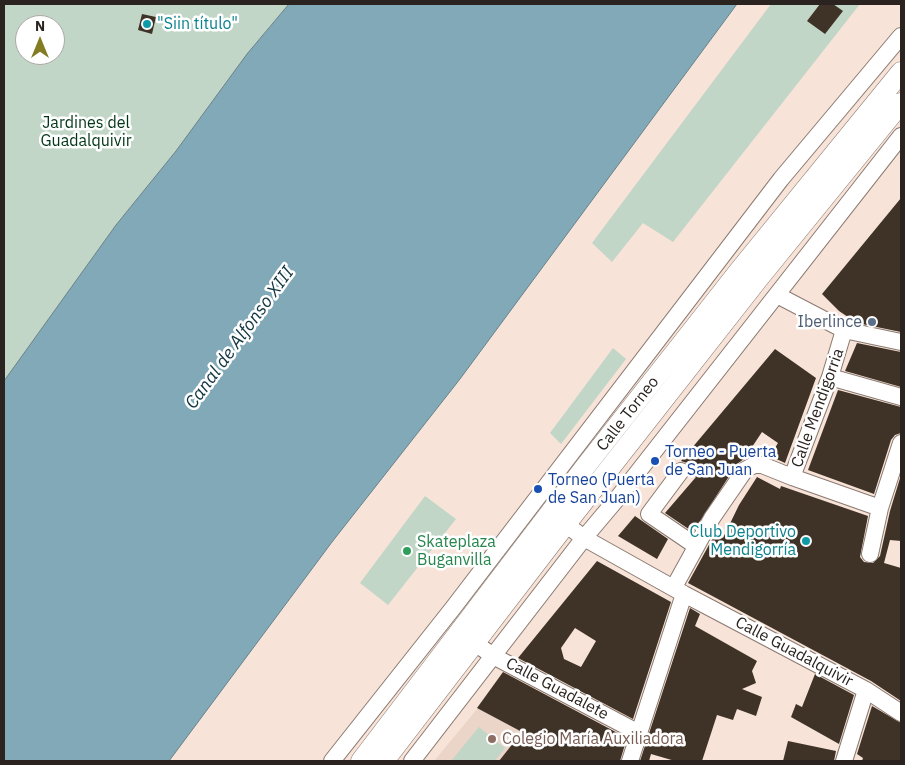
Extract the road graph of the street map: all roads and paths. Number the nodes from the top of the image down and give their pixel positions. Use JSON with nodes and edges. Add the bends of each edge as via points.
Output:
{"nodes":[{"id":1,"x":901,"y":36,"type":"edge"},
{"id":2,"x":901,"y":72,"type":"edge"},
{"id":3,"x":901,"y":103,"type":"edge"},
{"id":4,"x":901,"y":136,"type":"edge"},
{"id":5,"x":777,"y":295,"type":"junction"},
{"id":6,"x":844,"y":330,"type":"junction"},
{"id":7,"x":901,"y":342,"type":"edge"},
{"id":8,"x":830,"y":377,"type":"junction"},
{"id":9,"x":901,"y":396,"type":"edge"},
{"id":10,"x":901,"y":443,"type":"edge"},
{"id":11,"x":681,"y":471,"type":"dead end"},
{"id":12,"x":792,"y":477,"type":"junction"},
{"id":13,"x":543,"y":506,"type":"junction"},
{"id":14,"x":880,"y":508,"type":"junction"},
{"id":15,"x":566,"y":524,"type":"junction"},
{"id":16,"x":584,"y":538,"type":"junction"},
{"id":17,"x":696,"y":546,"type":"junction"},
{"id":18,"x":870,"y":554,"type":"dead end"},
{"id":19,"x":679,"y":591,"type":"junction"},
{"id":20,"x":476,"y":644,"type":"junction"},
{"id":21,"x":495,"y":657,"type":"junction"},
{"id":22,"x":866,"y":690,"type":"junction"},
{"id":23,"x":901,"y":713,"type":"edge"},
{"id":24,"x":639,"y":733,"type":"junction"},
{"id":25,"x":332,"y":761,"type":"edge"},
{"id":26,"x":361,"y":761,"type":"edge"},
{"id":27,"x":384,"y":761,"type":"edge"},
{"id":28,"x":412,"y":761,"type":"edge"},
{"id":29,"x":630,"y":761,"type":"edge"},
{"id":30,"x":847,"y":761,"type":"edge"}],
"edges":[{"from":1,"to":13,"type":"street","via":[[781,179]]},
{"from":2,"to":13,"type":"main road","name":"Calle Torneo","via":[[579,475]]},
{"from":3,"to":15,"type":"main road","name":"Calle Torneo"},
{"from":4,"to":5,"type":"street"},
{"from":5,"to":6,"type":"street"},
{"from":5,"to":16,"type":"street"},
{"from":6,"to":7,"type":"street"},
{"from":6,"to":8,"type":"street","name":"Calle Mendigorria"},
{"from":8,"to":9,"type":"street"},
{"from":8,"to":12,"type":"street","name":"Calle Mendigorria"},
{"from":10,"to":14,"type":"street"},
{"from":11,"to":17,"type":"street","via":[[649,514]]},
{"from":12,"to":14,"type":"street"},
{"from":12,"to":17,"type":"street","name":"Calle Mendigorria","via":[[769,467],[754,465],[745,470]]},
{"from":13,"to":15,"type":"street","name":"Calle Guadalquivir"},
{"from":13,"to":25,"type":"street"},
{"from":13,"to":26,"type":"main road","name":"Calle Torneo"},
{"from":14,"to":18,"type":"street"},
{"from":15,"to":16,"type":"street","name":"Calle Guadalquivir"},
{"from":15,"to":20,"type":"main road","name":"Calle Torneo"},
{"from":16,"to":19,"type":"street","name":"Calle Guadalquivir"},
{"from":16,"to":21,"type":"street"},
{"from":17,"to":19,"type":"street"},
{"from":19,"to":22,"type":"street","name":"Calle Guadalquivir"},
{"from":19,"to":24,"type":"street"},
{"from":20,"to":21,"type":"street","name":"Calle Guadalete"},
{"from":20,"to":27,"type":"main road","name":"Calle Torneo"},
{"from":21,"to":24,"type":"street","name":"Calle Guadalete"},
{"from":21,"to":28,"type":"street"},
{"from":22,"to":23,"type":"street","name":"Calle Guadalquivir"},
{"from":22,"to":30,"type":"street"},
{"from":24,"to":29,"type":"street"}]}
